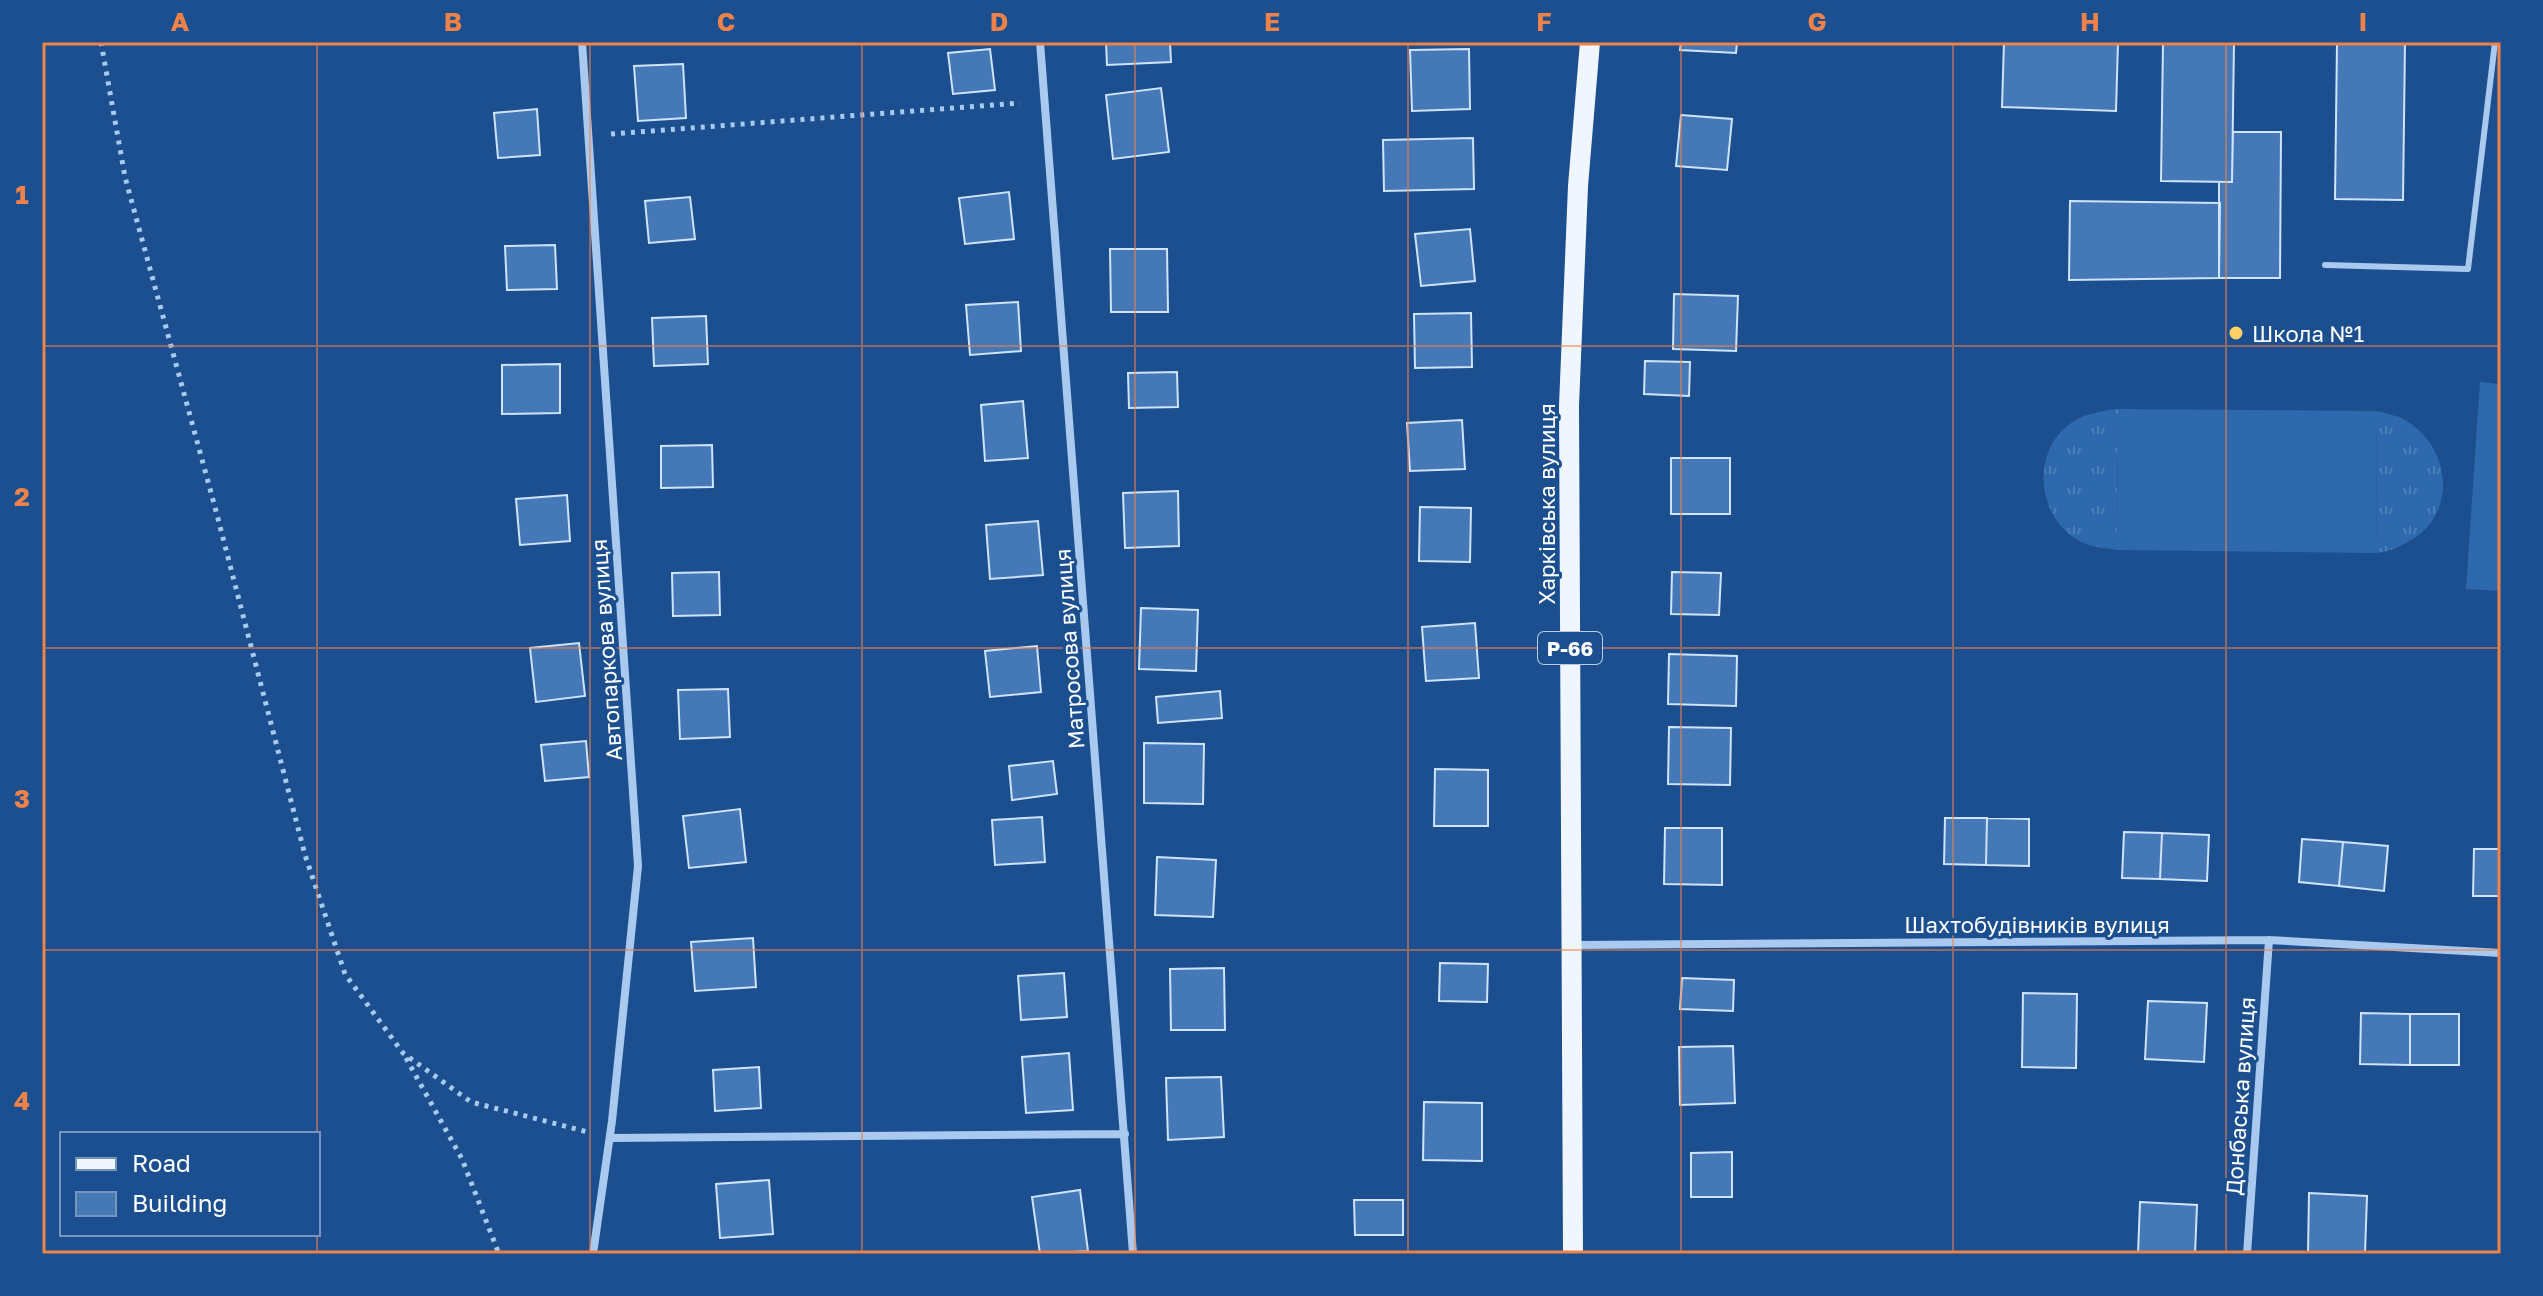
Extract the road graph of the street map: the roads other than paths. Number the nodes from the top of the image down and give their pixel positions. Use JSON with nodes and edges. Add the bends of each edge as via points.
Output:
{"nodes":[{"id":1,"x":582,"y":42,"type":"edge"},
{"id":2,"x":1040,"y":42,"type":"edge"},
{"id":3,"x":1590,"y":42,"type":"edge"},
{"id":4,"x":2495,"y":42,"type":"edge"},
{"id":5,"x":2325,"y":265,"type":"dead end"},
{"id":6,"x":2269,"y":940,"type":"junction"},
{"id":7,"x":1572,"y":945,"type":"junction"},
{"id":8,"x":2501,"y":953,"type":"edge"},
{"id":9,"x":1125,"y":1134,"type":"junction"},
{"id":10,"x":610,"y":1138,"type":"junction"},
{"id":11,"x":593,"y":1254,"type":"edge"},
{"id":12,"x":1133,"y":1254,"type":"edge"},
{"id":13,"x":1573,"y":1254,"type":"edge"},
{"id":14,"x":2247,"y":1254,"type":"edge"}],
"edges":[{"from":1,"to":10,"type":"street","name":"Автопаркова вулиця","via":[[638,866]]},
{"from":2,"to":9,"type":"street","name":"Матросова вулиця"},
{"from":3,"to":7,"type":"main road","name":"Харківська вулиця","number":"Р-66","via":[[1569,406]]},
{"from":4,"to":5,"type":"lane","via":[[2468,269]]},
{"from":6,"to":7,"type":"street","name":"Шахтобудівників вулиця"},
{"from":6,"to":8,"type":"street","name":"Шахтобудівників вулиця"},
{"from":6,"to":14,"type":"street","name":"Донбаська вулиця"},
{"from":7,"to":13,"type":"main road","name":"Харківська вулиця","number":"Р-66"},
{"from":9,"to":10,"type":"street"},
{"from":9,"to":12,"type":"street","name":"Матросова вулиця"},
{"from":10,"to":11,"type":"street","name":"Автопаркова вулиця"}]}
